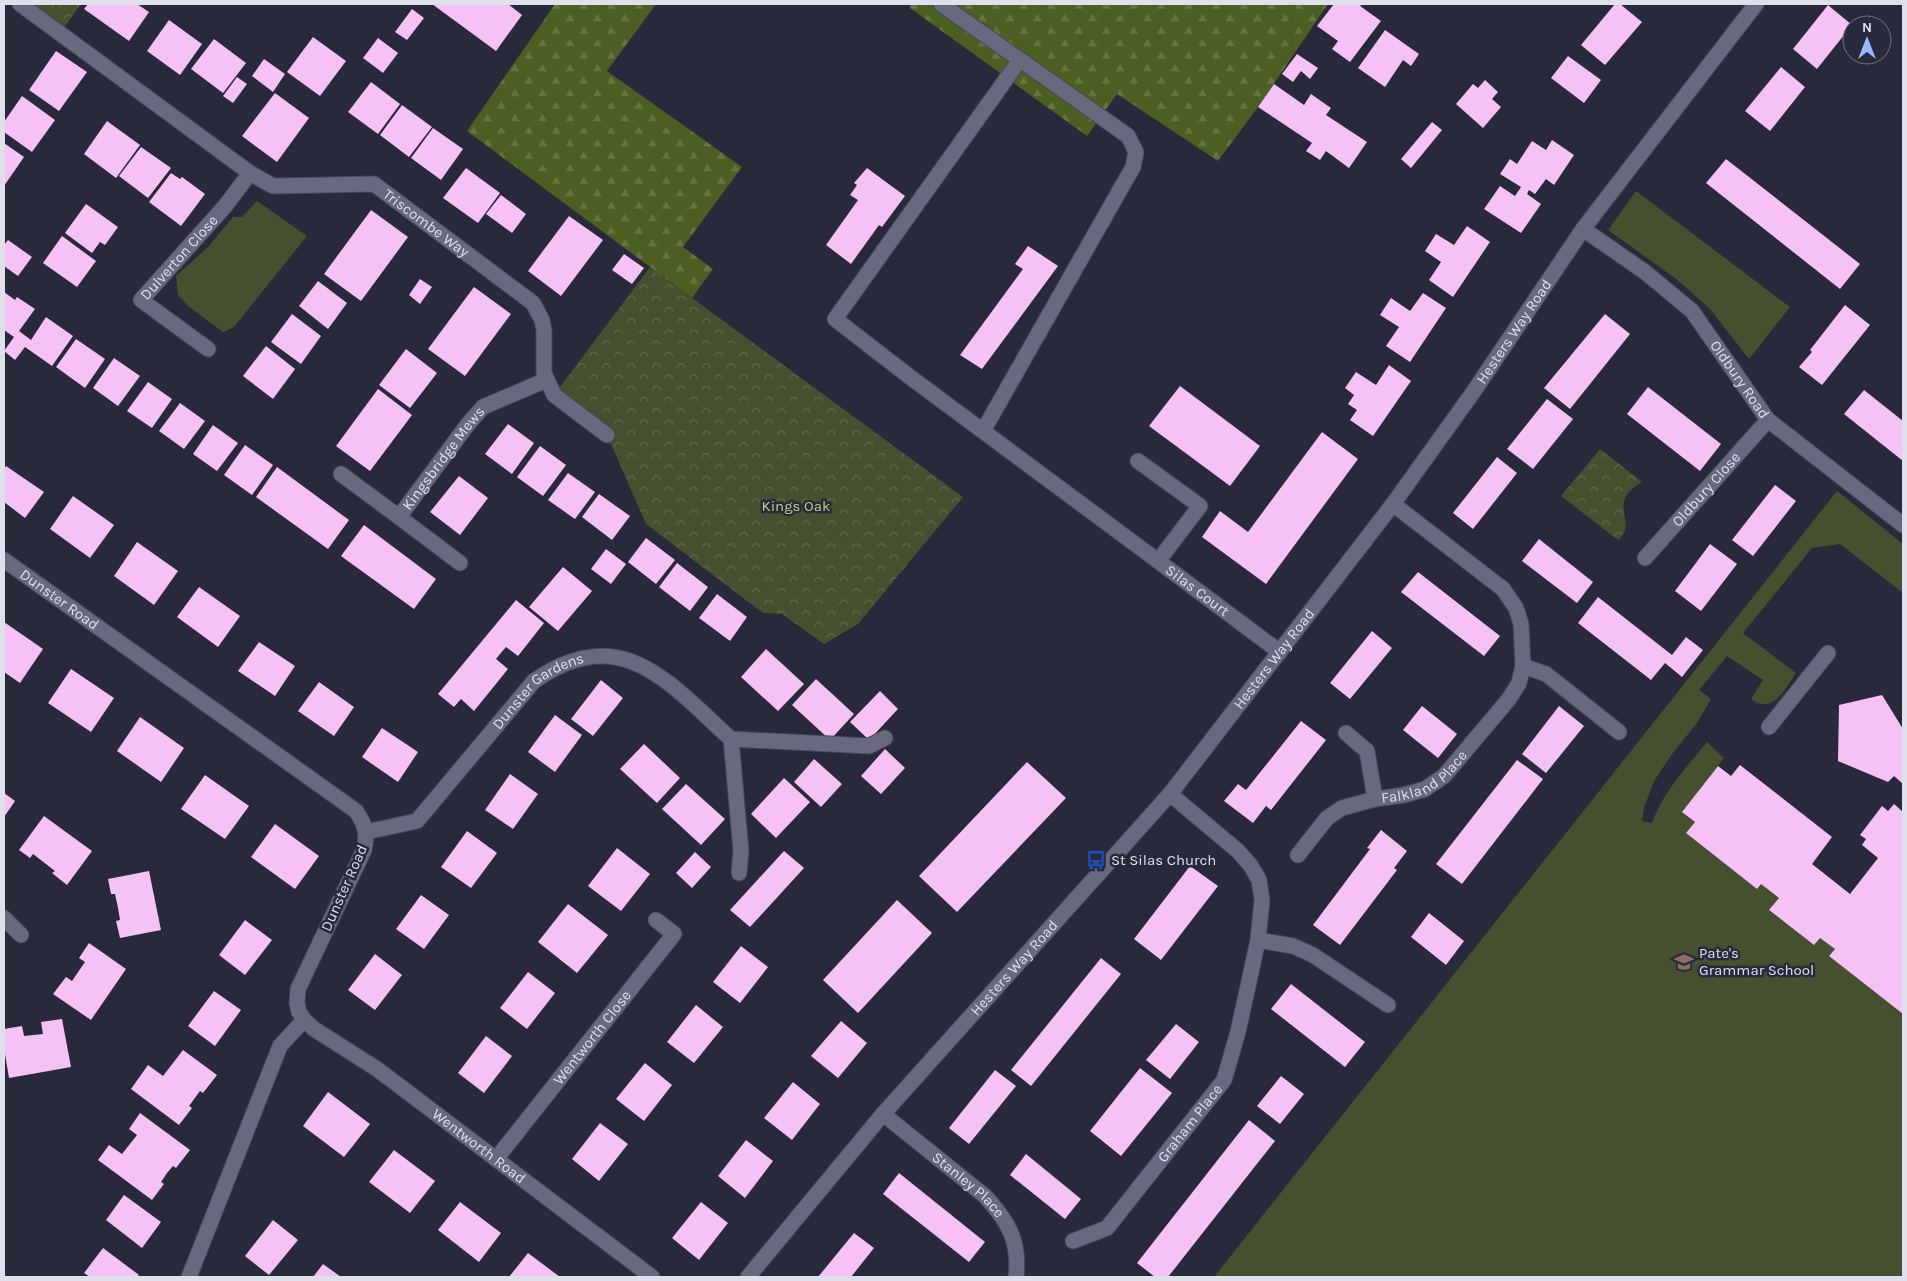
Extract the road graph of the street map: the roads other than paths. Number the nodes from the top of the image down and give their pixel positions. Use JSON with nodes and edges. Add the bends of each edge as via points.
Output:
{"nodes":[{"id":1,"x":20,"y":4,"type":"edge"},
{"id":2,"x":941,"y":4,"type":"edge"},
{"id":3,"x":1756,"y":4,"type":"edge"},
{"id":4,"x":1019,"y":61,"type":"junction"},
{"id":5,"x":250,"y":173,"type":"junction"},
{"id":6,"x":1583,"y":229,"type":"junction"},
{"id":7,"x":208,"y":350,"type":"dead end"},
{"id":8,"x":546,"y":380,"type":"junction"},
{"id":9,"x":1768,"y":420,"type":"junction"},
{"id":10,"x":983,"y":431,"type":"junction"},
{"id":11,"x":607,"y":435,"type":"dead end"},
{"id":12,"x":1138,"y":460,"type":"dead end"},
{"id":13,"x":341,"y":474,"type":"dead end"},
{"id":14,"x":1392,"y":504,"type":"junction"},
{"id":15,"x":399,"y":517,"type":"junction"},
{"id":16,"x":1903,"y":526,"type":"edge"},
{"id":17,"x":1644,"y":558,"type":"dead end"},
{"id":18,"x":4,"y":560,"type":"edge"},
{"id":19,"x":1158,"y":560,"type":"junction"},
{"id":20,"x":460,"y":563,"type":"dead end"},
{"id":21,"x":1280,"y":652,"type":"junction"},
{"id":22,"x":1828,"y":653,"type":"dead end"},
{"id":23,"x":1522,"y":666,"type":"junction"},
{"id":24,"x":1769,"y":727,"type":"dead end"},
{"id":25,"x":1619,"y":732,"type":"dead end"},
{"id":26,"x":1346,"y":733,"type":"dead end"},
{"id":27,"x":886,"y":738,"type":"dead end"},
{"id":28,"x":731,"y":739,"type":"junction"},
{"id":29,"x":1170,"y":794,"type":"junction"},
{"id":30,"x":1374,"y":799,"type":"junction"},
{"id":31,"x":366,"y":832,"type":"junction"},
{"id":32,"x":1298,"y":855,"type":"dead end"},
{"id":33,"x":739,"y":872,"type":"dead end"},
{"id":34,"x":4,"y":918,"type":"edge"},
{"id":35,"x":656,"y":920,"type":"dead end"},
{"id":36,"x":21,"y":935,"type":"dead end"},
{"id":37,"x":1258,"y":940,"type":"junction"},
{"id":38,"x":1388,"y":1005,"type":"dead end"},
{"id":39,"x":304,"y":1020,"type":"junction"},
{"id":40,"x":883,"y":1114,"type":"junction"},
{"id":41,"x":496,"y":1159,"type":"junction"},
{"id":42,"x":1073,"y":1240,"type":"dead end"},
{"id":43,"x":190,"y":1277,"type":"edge"},
{"id":44,"x":652,"y":1277,"type":"edge"},
{"id":45,"x":748,"y":1277,"type":"edge"},
{"id":46,"x":1016,"y":1277,"type":"edge"}],
"edges":[{"from":1,"to":5,"type":"street","name":"Triscombe Way"},
{"from":2,"to":4,"type":"street"},
{"from":3,"to":6,"type":"street","name":"Hesters Way Road"},
{"from":4,"to":10,"type":"street","via":[[1128,136],[1136,152],[1133,167]]},
{"from":4,"to":10,"type":"street","via":[[835,319]]},
{"from":5,"to":7,"type":"street","name":"Dulverton Close","via":[[226,206],[141,300]]},
{"from":5,"to":8,"type":"street","name":"Triscombe Way","via":[[273,186],[374,184],[533,303],[544,330]]},
{"from":6,"to":9,"type":"street","name":"Oldbury Road","via":[[1644,272],[1692,312]]},
{"from":6,"to":14,"type":"street","name":"Hesters Way Road","via":[[1474,391]]},
{"from":8,"to":11,"type":"street","name":"Triscombe Way","via":[[554,395]]},
{"from":8,"to":15,"type":"street","name":"Kingsbridge Mews","via":[[484,407]]},
{"from":9,"to":16,"type":"street","name":"Oldbury Road"},
{"from":9,"to":17,"type":"street","name":"Oldbury Close"},
{"from":10,"to":19,"type":"street"},
{"from":12,"to":19,"type":"street","name":"Silas Court","via":[[1200,506]]},
{"from":13,"to":15,"type":"street","name":"Kingsbridge Mews"},
{"from":14,"to":21,"type":"street","name":"Hesters Way Road"},
{"from":14,"to":23,"type":"street","name":"Falkland Place","via":[[1502,589],[1516,608]]},
{"from":15,"to":20,"type":"street","name":"Kingsbridge Mews"},
{"from":18,"to":31,"type":"street","name":"Dunster Road","via":[[347,803],[356,810]]},
{"from":19,"to":21,"type":"street","name":"Silas Court"},
{"from":21,"to":29,"type":"street","name":"Hesters Way Road"},
{"from":22,"to":24,"type":"street"},
{"from":23,"to":25,"type":"street","via":[[1546,674]]},
{"from":23,"to":30,"type":"street","name":"Falkland Place","via":[[1519,683],[1509,699],[1444,776],[1425,789]]},
{"from":26,"to":30,"type":"street","via":[[1367,751]]},
{"from":27,"to":28,"type":"street","via":[[869,746]]},
{"from":28,"to":31,"type":"street","name":"Dunster Gardens","via":[[648,668],[630,660],[610,657],[570,661],[534,681],[417,821]]},
{"from":28,"to":33,"type":"street","via":[[742,851]]},
{"from":29,"to":37,"type":"street","name":"Graham Place","via":[[1238,851],[1259,880],[1262,900]]},
{"from":29,"to":40,"type":"street","name":"Hesters Way Road"},
{"from":30,"to":32,"type":"street","name":"Falkland Place","via":[[1342,808],[1327,818]]},
{"from":31,"to":39,"type":"street","name":"Dunster Road","via":[[364,850],[298,989],[296,1003]]},
{"from":34,"to":36,"type":"street"},
{"from":35,"to":41,"type":"street","name":"Wentworth Close","via":[[674,934]]},
{"from":37,"to":38,"type":"street","via":[[1293,946],[1313,955]]},
{"from":37,"to":42,"type":"street","name":"Graham Place","via":[[1224,1080],[1107,1228]]},
{"from":39,"to":41,"type":"street","name":"Wentworth Road","via":[[359,1056]]},
{"from":39,"to":43,"type":"street","via":[[280,1046]]},
{"from":40,"to":45,"type":"street","name":"Hesters Way Road"},
{"from":40,"to":46,"type":"street","name":"Stanley Place","via":[[996,1208],[1017,1251]]},
{"from":41,"to":44,"type":"street","name":"Wentworth Road"}]}
